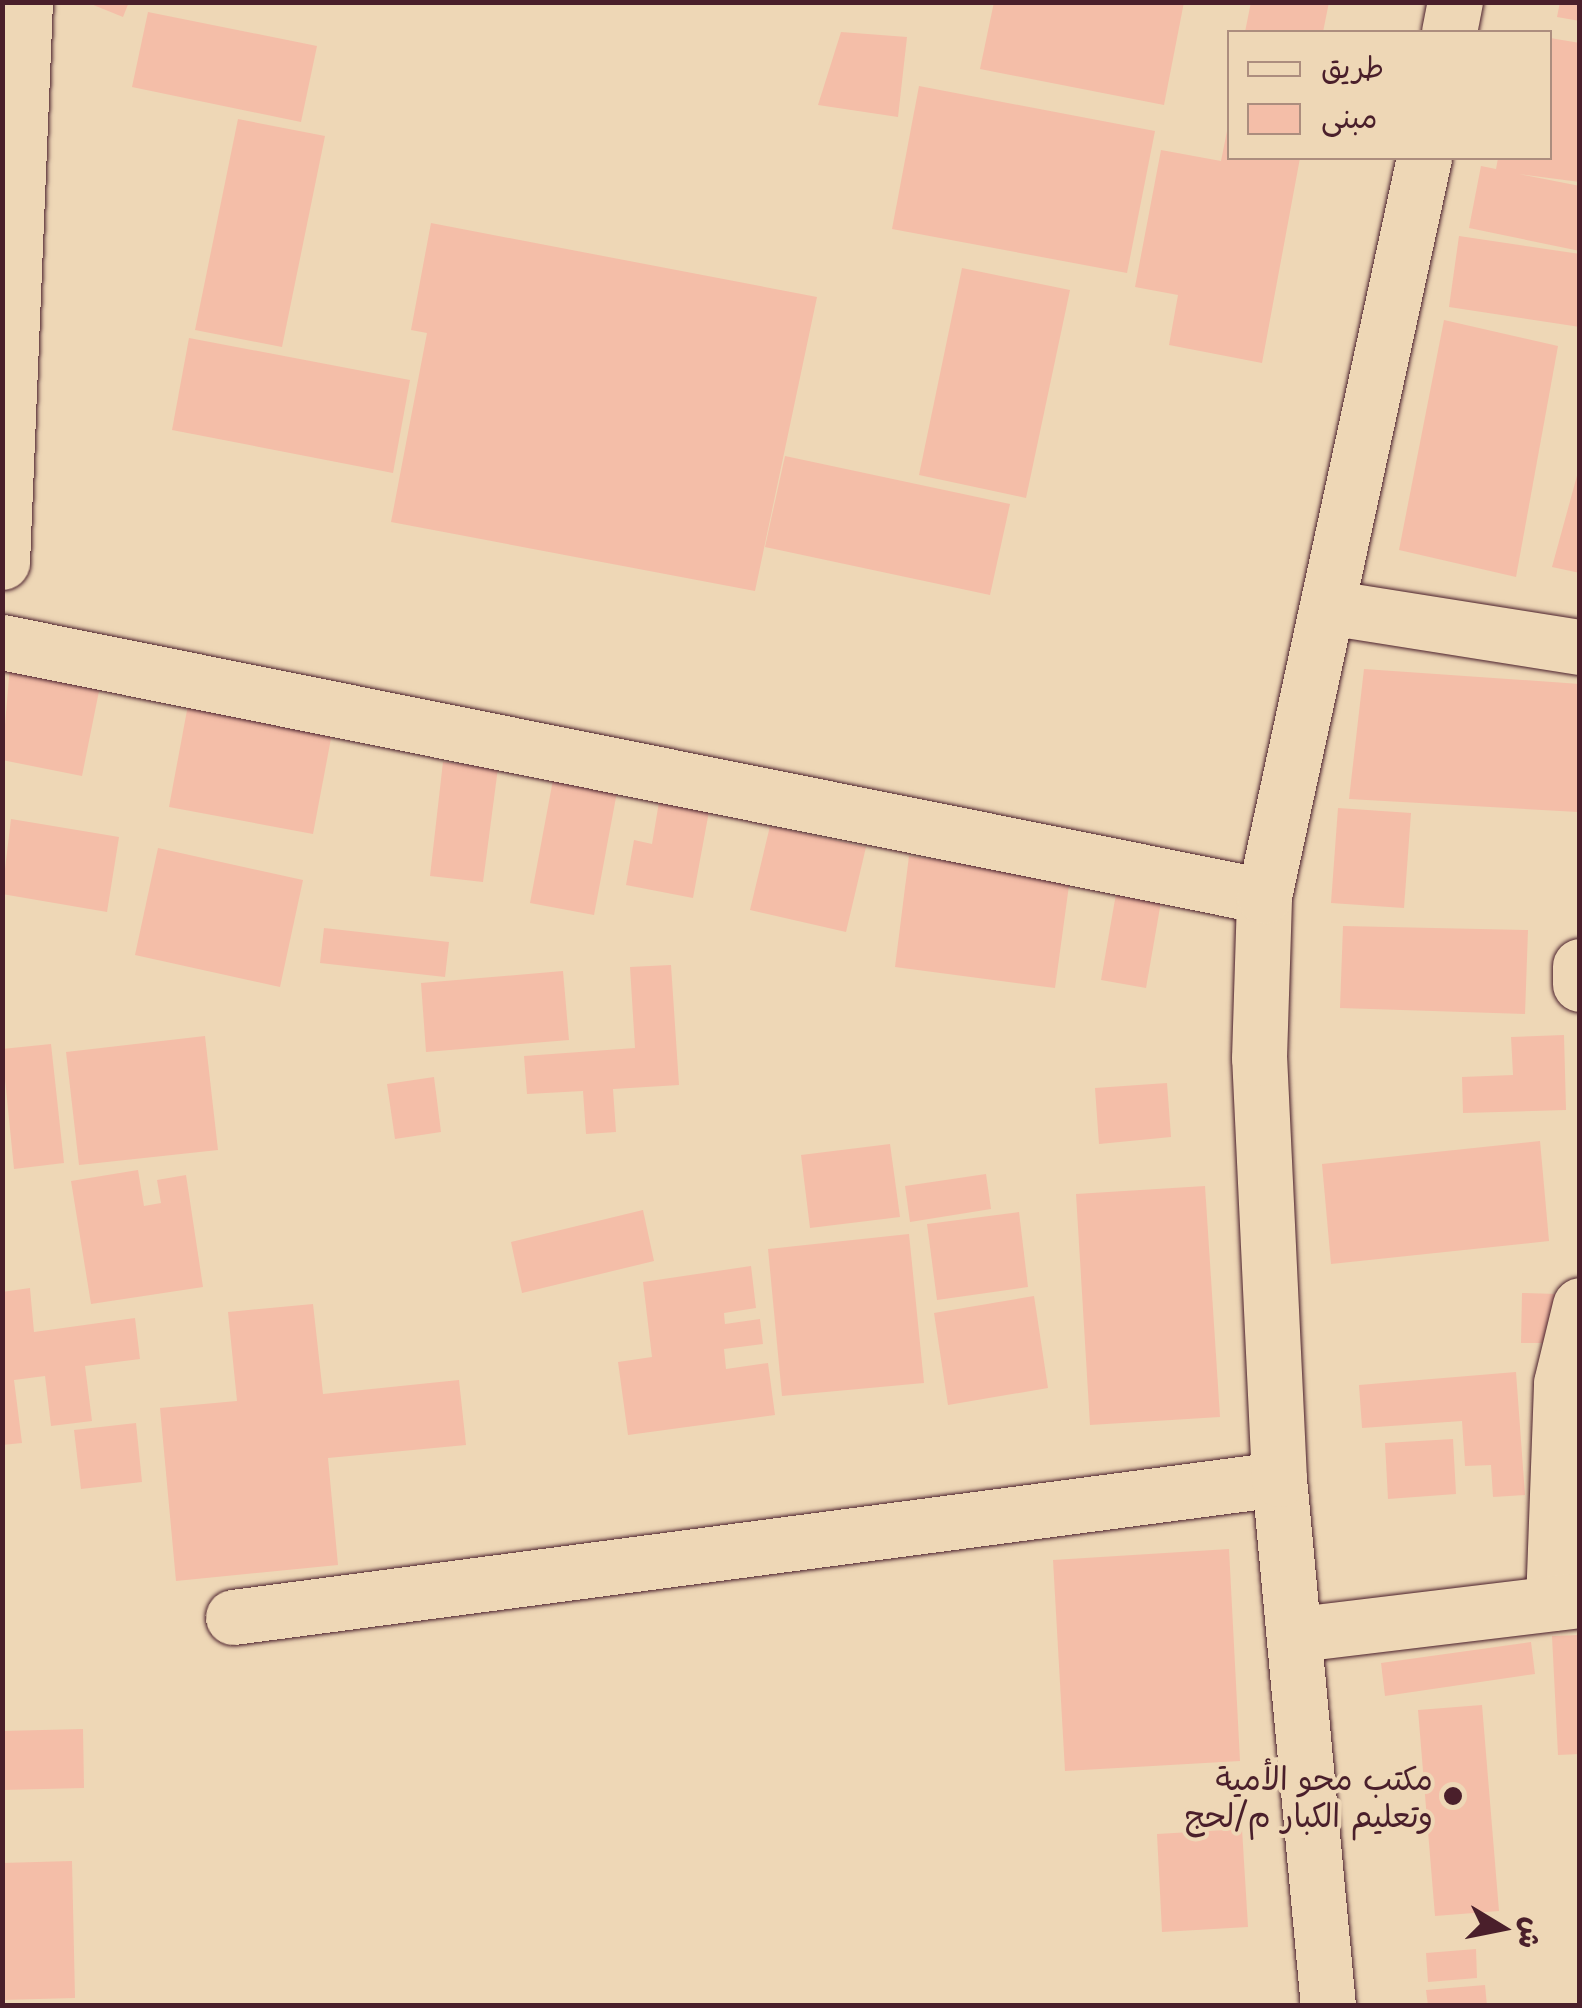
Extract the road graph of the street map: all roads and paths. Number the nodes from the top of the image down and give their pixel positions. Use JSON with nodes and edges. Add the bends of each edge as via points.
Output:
{"nodes":[{"id":1,"x":25,"y":2,"type":"edge"},
{"id":2,"x":1455,"y":2,"type":"edge"},
{"id":3,"x":1449,"y":30,"type":"edge"},
{"id":4,"x":1424,"y":160,"type":"edge"},
{"id":5,"x":2,"y":562,"type":"edge"},
{"id":6,"x":1327,"y":607,"type":"junction"},
{"id":7,"x":2,"y":642,"type":"edge"},
{"id":8,"x":1580,"y":647,"type":"edge"},
{"id":9,"x":1264,"y":896,"type":"junction"},
{"id":10,"x":1580,"y":966,"type":"edge"},
{"id":11,"x":1580,"y":984,"type":"edge"},
{"id":12,"x":1580,"y":1305,"type":"edge"},
{"id":13,"x":1279,"y":1478,"type":"junction"},
{"id":14,"x":1566,"y":1602,"type":"edge"},
{"id":15,"x":233,"y":1618,"type":"dead end"},
{"id":16,"x":1299,"y":1634,"type":"junction"},
{"id":17,"x":1328,"y":2006,"type":"edge"}],
"edges":[{"from":1,"to":5,"type":"street"},
{"from":2,"to":3,"type":"street"},
{"from":4,"to":6,"type":"street"},
{"from":6,"to":8,"type":"street"},
{"from":6,"to":9,"type":"street"},
{"from":7,"to":9,"type":"street"},
{"from":9,"to":13,"type":"street","via":[[1258,1058]]},
{"from":10,"to":11,"type":"street"},
{"from":12,"to":14,"type":"street","via":[[1560,1383]]},
{"from":13,"to":15,"type":"street"},
{"from":13,"to":16,"type":"street"},
{"from":14,"to":16,"type":"street"},
{"from":16,"to":17,"type":"street"}]}
